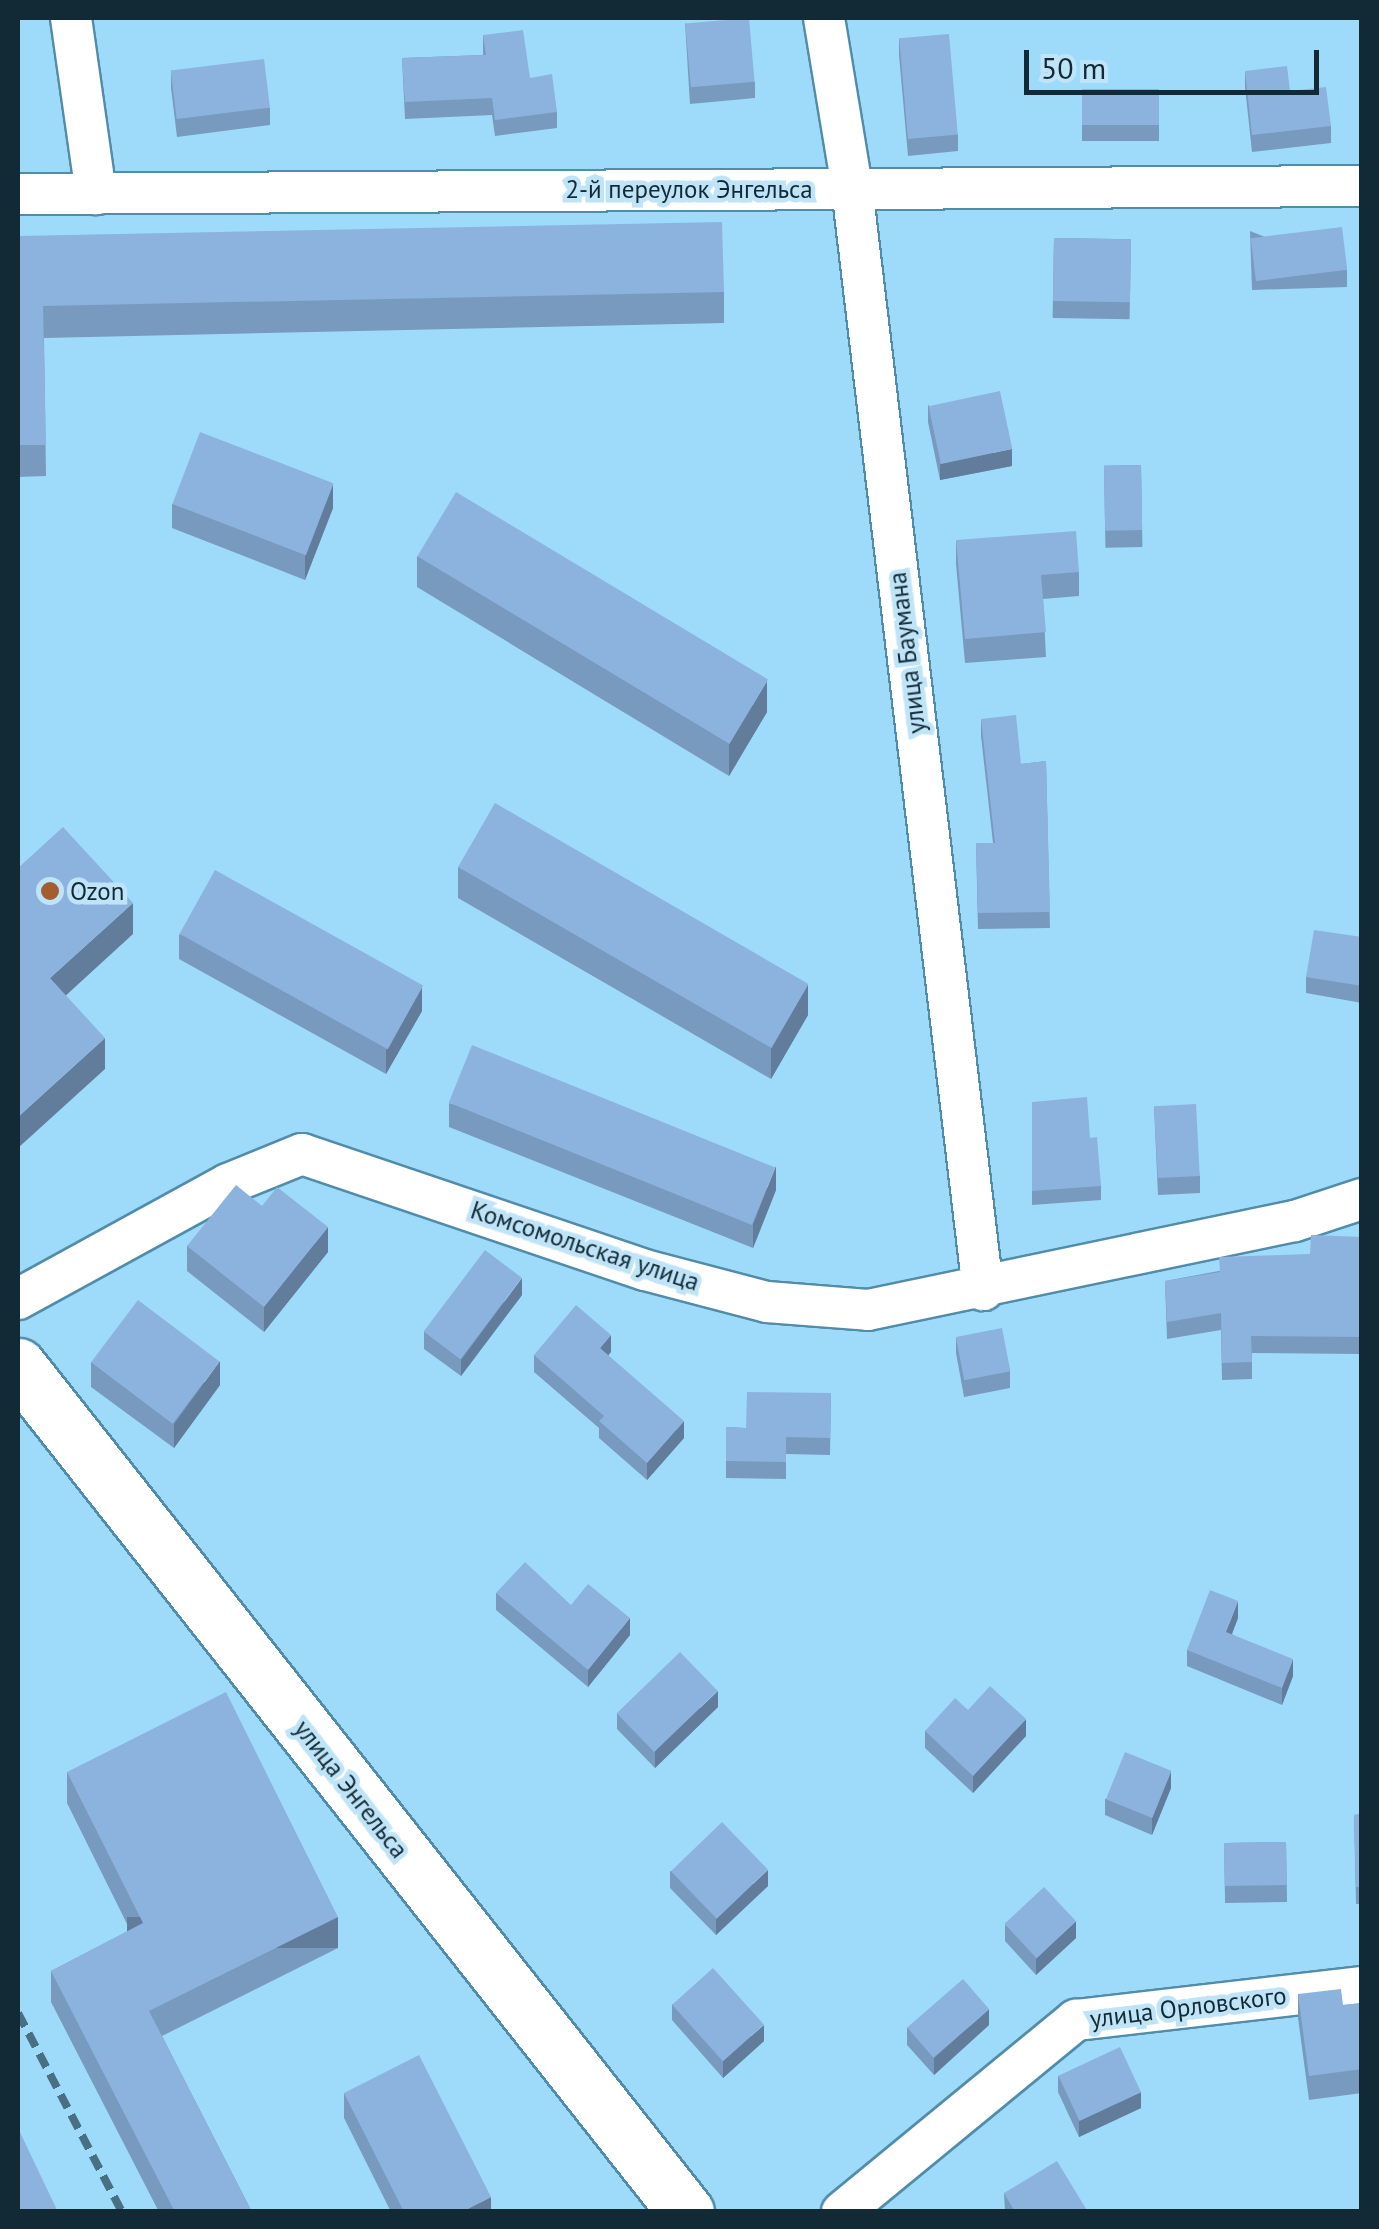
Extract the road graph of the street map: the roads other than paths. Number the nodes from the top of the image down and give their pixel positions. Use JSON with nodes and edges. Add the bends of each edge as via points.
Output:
{"nodes":[{"id":1,"x":71,"y":18,"type":"edge"},
{"id":2,"x":824,"y":18,"type":"edge"},
{"id":3,"x":1362,"y":186,"type":"edge"},
{"id":4,"x":852,"y":188,"type":"junction"},
{"id":5,"x":18,"y":194,"type":"edge"},
{"id":6,"x":96,"y":194,"type":"junction"},
{"id":7,"x":1362,"y":1199,"type":"edge"},
{"id":8,"x":983,"y":1290,"type":"junction"},
{"id":9,"x":18,"y":1299,"type":"edge"},
{"id":10,"x":18,"y":1366,"type":"edge"},
{"id":11,"x":1362,"y":1987,"type":"edge"},
{"id":12,"x":686,"y":2212,"type":"edge"},
{"id":13,"x":842,"y":2212,"type":"edge"}],
"edges":[{"from":1,"to":6,"type":"street"},
{"from":2,"to":4,"type":"street","name":"улица Баумана"},
{"from":3,"to":4,"type":"street","name":"2-й переулок Энгельса"},
{"from":4,"to":6,"type":"street","name":"2-й переулок Энгельса"},
{"from":4,"to":8,"type":"street","name":"улица Баумана"},
{"from":5,"to":6,"type":"street","name":"2-й переулок Энгельса"},
{"from":7,"to":8,"type":"street","name":"Комсомольская улица","via":[[1295,1221]]},
{"from":8,"to":9,"type":"street","name":"Комсомольская улица","via":[[868,1310],[767,1302],[645,1270],[302,1154],[228,1184]]},
{"from":10,"to":12,"type":"street","name":"улица Энгельса"},
{"from":11,"to":13,"type":"street","name":"улица Орловского","via":[[1076,2020]]}]}
